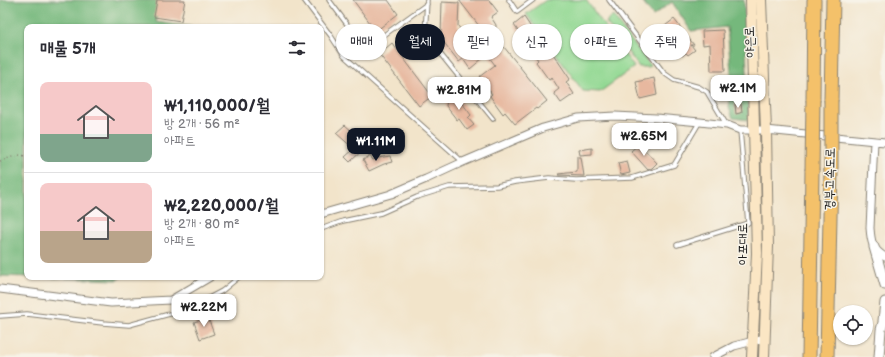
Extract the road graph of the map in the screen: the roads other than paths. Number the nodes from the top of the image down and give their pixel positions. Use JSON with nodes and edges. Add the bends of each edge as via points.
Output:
{"nodes":[{"id":1,"x":304,"y":0,"type":"edge"},
{"id":2,"x":329,"y":0,"type":"edge"},
{"id":3,"x":509,"y":0,"type":"edge"},
{"id":4,"x":533,"y":0,"type":"edge"},
{"id":5,"x":609,"y":0,"type":"edge"},
{"id":6,"x":751,"y":0,"type":"edge"},
{"id":7,"x":762,"y":0,"type":"edge"},
{"id":8,"x":814,"y":0,"type":"edge"},
{"id":9,"x":832,"y":0,"type":"edge"},
{"id":10,"x":427,"y":2,"type":"edge"},
{"id":11,"x":322,"y":24,"type":"edge"},
{"id":12,"x":324,"y":27,"type":"edge"},
{"id":13,"x":493,"y":119,"type":"dead end"},
{"id":14,"x":700,"y":122,"type":"junction"},
{"id":15,"x":727,"y":125,"type":"junction"},
{"id":16,"x":740,"y":130,"type":"junction"},
{"id":17,"x":755,"y":130,"type":"junction"},
{"id":18,"x":766,"y":130,"type":"junction"},
{"id":19,"x":874,"y":141,"type":"junction"},
{"id":20,"x":885,"y":142,"type":"edge"},
{"id":21,"x":463,"y":162,"type":"junction"},
{"id":22,"x":324,"y":213,"type":"edge"},
{"id":23,"x":324,"y":228,"type":"edge"},
{"id":24,"x":677,"y":245,"type":"dead end"},
{"id":25,"x":874,"y":247,"type":"junction"},
{"id":26,"x":885,"y":257,"type":"edge"},
{"id":27,"x":205,"y":280,"type":"edge"},
{"id":28,"x":235,"y":280,"type":"edge"},
{"id":29,"x":885,"y":285,"type":"edge"},
{"id":30,"x":0,"y":289,"type":"edge"},
{"id":31,"x":885,"y":302,"type":"edge"},
{"id":32,"x":0,"y":316,"type":"edge"},
{"id":33,"x":884,"y":319,"type":"edge"},
{"id":34,"x":765,"y":338,"type":"junction"},
{"id":35,"x":752,"y":342,"type":"junction"},
{"id":36,"x":713,"y":357,"type":"edge"},
{"id":37,"x":752,"y":357,"type":"edge"},
{"id":38,"x":764,"y":357,"type":"edge"},
{"id":39,"x":809,"y":357,"type":"edge"},
{"id":40,"x":828,"y":357,"type":"edge"},
{"id":41,"x":879,"y":357,"type":"edge"}],
"edges":[{"from":1,"to":11,"type":"lane"},
{"from":2,"to":10,"type":"lane","via":[[358,38],[368,44]]},
{"from":3,"to":4,"type":"lane","via":[[517,12]]},
{"from":5,"to":15,"type":"lane","via":[[664,73],[674,80],[707,92]]},
{"from":6,"to":17,"type":"main road","name":"야은로"},
{"from":7,"to":18,"type":"main road","name":"야은로"},
{"from":8,"to":39,"type":"highway","name":"경부고속도로","bridge":true},
{"from":9,"to":40,"type":"highway","name":"경부고속도로","bridge":true},
{"from":10,"to":13,"type":"lane","via":[[425,35]]},
{"from":12,"to":21,"type":"lane","via":[[344,56]]},
{"from":14,"to":15,"type":"street"},
{"from":14,"to":21,"type":"street","via":[[615,116],[578,118],[543,128]]},
{"from":14,"to":23,"type":"lane","via":[[674,165],[632,178],[549,178],[497,186],[449,187],[381,213]]},
{"from":15,"to":16,"type":"street"},
{"from":16,"to":17,"type":"street"},
{"from":16,"to":24,"type":"lane","via":[[748,223]]},
{"from":17,"to":18,"type":"street"},
{"from":17,"to":35,"type":"main road","name":"아포대로","via":[[757,253]]},
{"from":18,"to":19,"type":"street"},
{"from":18,"to":34,"type":"main road","name":"아포대로","via":[[768,246]]},
{"from":19,"to":20,"type":"street"},
{"from":19,"to":25,"type":"street","via":[[870,228]]},
{"from":21,"to":22,"type":"street","via":[[391,194]]},
{"from":25,"to":26,"type":"street"},
{"from":25,"to":29,"type":"street"},
{"from":27,"to":30,"type":"street","via":[[171,300],[111,303]]},
{"from":28,"to":32,"type":"lane","via":[[222,291],[188,309],[128,324],[27,314]]},
{"from":31,"to":33,"type":"street"},
{"from":33,"to":41,"type":"street"},
{"from":34,"to":35,"type":"street"},
{"from":34,"to":38,"type":"main road","name":"아포대로"},
{"from":35,"to":36,"type":"street","via":[[734,346]]},
{"from":35,"to":37,"type":"main road","name":"아포대로"}]}
